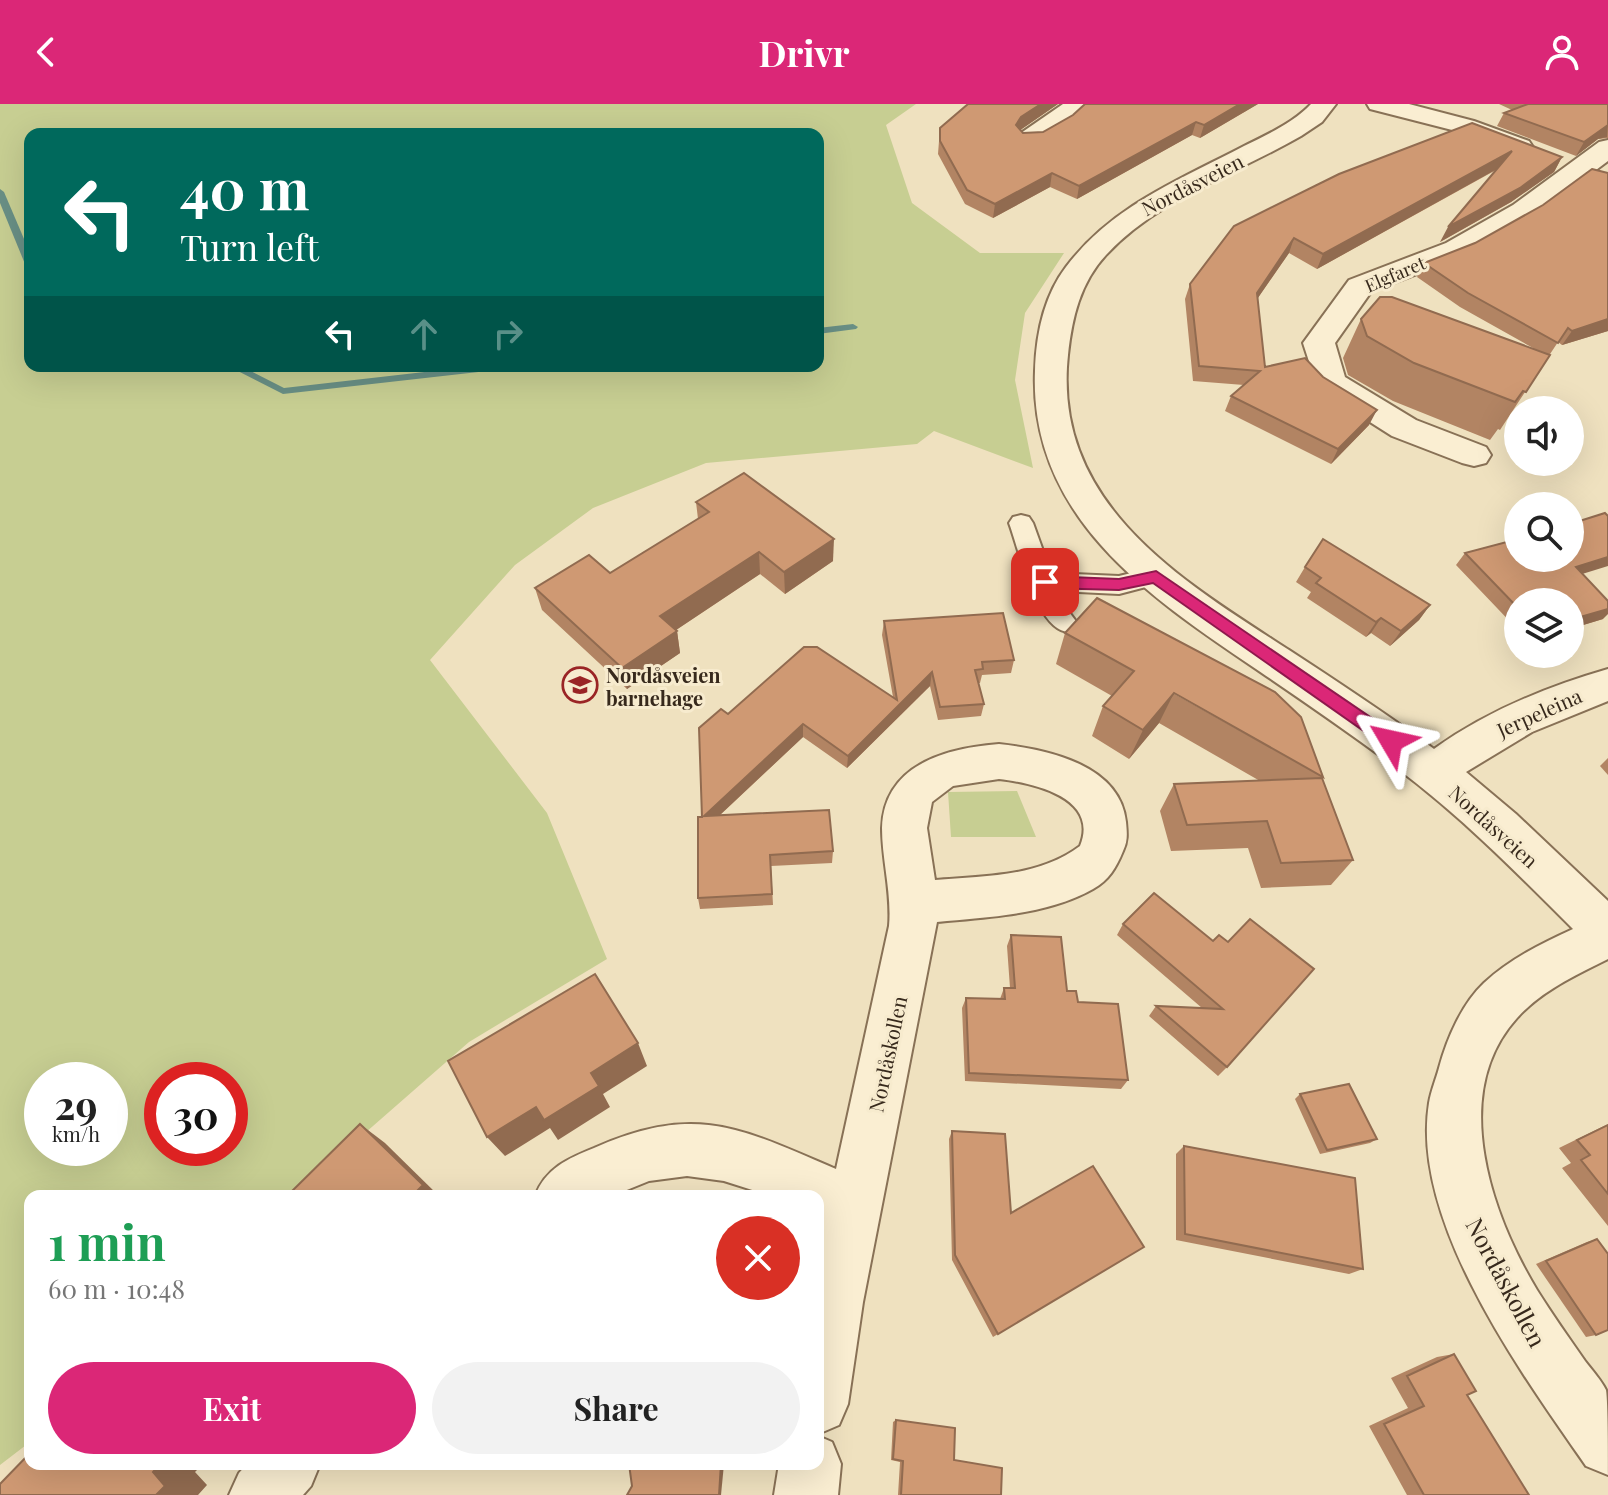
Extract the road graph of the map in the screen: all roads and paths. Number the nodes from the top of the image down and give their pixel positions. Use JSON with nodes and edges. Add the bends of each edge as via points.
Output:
{"nodes":[{"id":1,"x":1078,"y":104,"type":"edge"},
{"id":2,"x":1324,"y":104,"type":"edge"},
{"id":3,"x":1379,"y":104,"type":"edge"},
{"id":4,"x":1030,"y":138,"type":"edge"},
{"id":5,"x":1608,"y":148,"type":"edge"},
{"id":6,"x":1578,"y":168,"type":"junction"},
{"id":7,"x":1608,"y":179,"type":"edge"},
{"id":8,"x":1474,"y":455,"type":"dead end"},
{"id":9,"x":1021,"y":523,"type":"dead end"},
{"id":10,"x":1156,"y":576,"type":"junction"},
{"id":11,"x":1045,"y":582,"type":"junction"},
{"id":12,"x":1066,"y":624,"type":"dead end"},
{"id":13,"x":1608,"y":685,"type":"edge"},
{"id":14,"x":1434,"y":772,"type":"junction"},
{"id":15,"x":914,"y":903,"type":"junction"},
{"id":16,"x":1608,"y":934,"type":"edge"},
{"id":17,"x":570,"y":1190,"type":"edge"},
{"id":18,"x":820,"y":1190,"type":"edge"},
{"id":19,"x":824,"y":1192,"type":"edge"},
{"id":20,"x":855,"y":1204,"type":"junction"},
{"id":21,"x":824,"y":1366,"type":"edge"},
{"id":22,"x":1608,"y":1444,"type":"edge"},
{"id":23,"x":284,"y":1470,"type":"edge"},
{"id":24,"x":809,"y":1470,"type":"edge"},
{"id":25,"x":261,"y":1495,"type":"edge"},
{"id":26,"x":806,"y":1495,"type":"edge"}],
"edges":[{"from":1,"to":4,"type":"street"},
{"from":2,"to":10,"type":"street","name":"Nordåsveien","via":[[1287,134],[1139,210],[1090,253],[1068,291],[1052,351],[1050,387],[1065,459],[1084,499]]},
{"from":3,"to":6,"type":"street","via":[[1465,126]]},
{"from":5,"to":6,"type":"street","name":"Elgfaret"},
{"from":6,"to":7,"type":"street"},
{"from":6,"to":8,"type":"street","name":"Elgfaret","via":[[1523,211],[1456,249],[1360,286],[1319,343],[1330,382],[1397,442]]},
{"from":9,"to":11,"type":"lane"},
{"from":10,"to":11,"type":"lane","via":[[1119,585]]},
{"from":10,"to":14,"type":"street","name":"Nordåsveien"},
{"from":11,"to":12,"type":"lane","via":[[1052,608]]},
{"from":13,"to":14,"type":"street","name":"Jerpeleina","via":[[1515,719]]},
{"from":14,"to":16,"type":"street","name":"Nordåsveien"},
{"from":15,"to":15,"type":"street","name":"Nordåskollen","via":[[907,810],[917,789],[948,768],[984,761],[1053,771],[1080,785],[1102,807],[1105,847],[1093,866],[1066,882]]},
{"from":15,"to":20,"type":"street","name":"Nordåskollen"},
{"from":16,"to":22,"type":"street","name":"Nordåskollen","via":[[1556,961],[1503,998],[1478,1030],[1460,1074],[1453,1112],[1455,1162],[1492,1263],[1543,1353]]},
{"from":17,"to":18,"type":"street","via":[[588,1177],[650,1154],[703,1150]]},
{"from":19,"to":20,"type":"street"},
{"from":20,"to":21,"type":"street","name":"Nordåskollen"},
{"from":23,"to":25,"type":"street"},
{"from":24,"to":26,"type":"street"}]}
